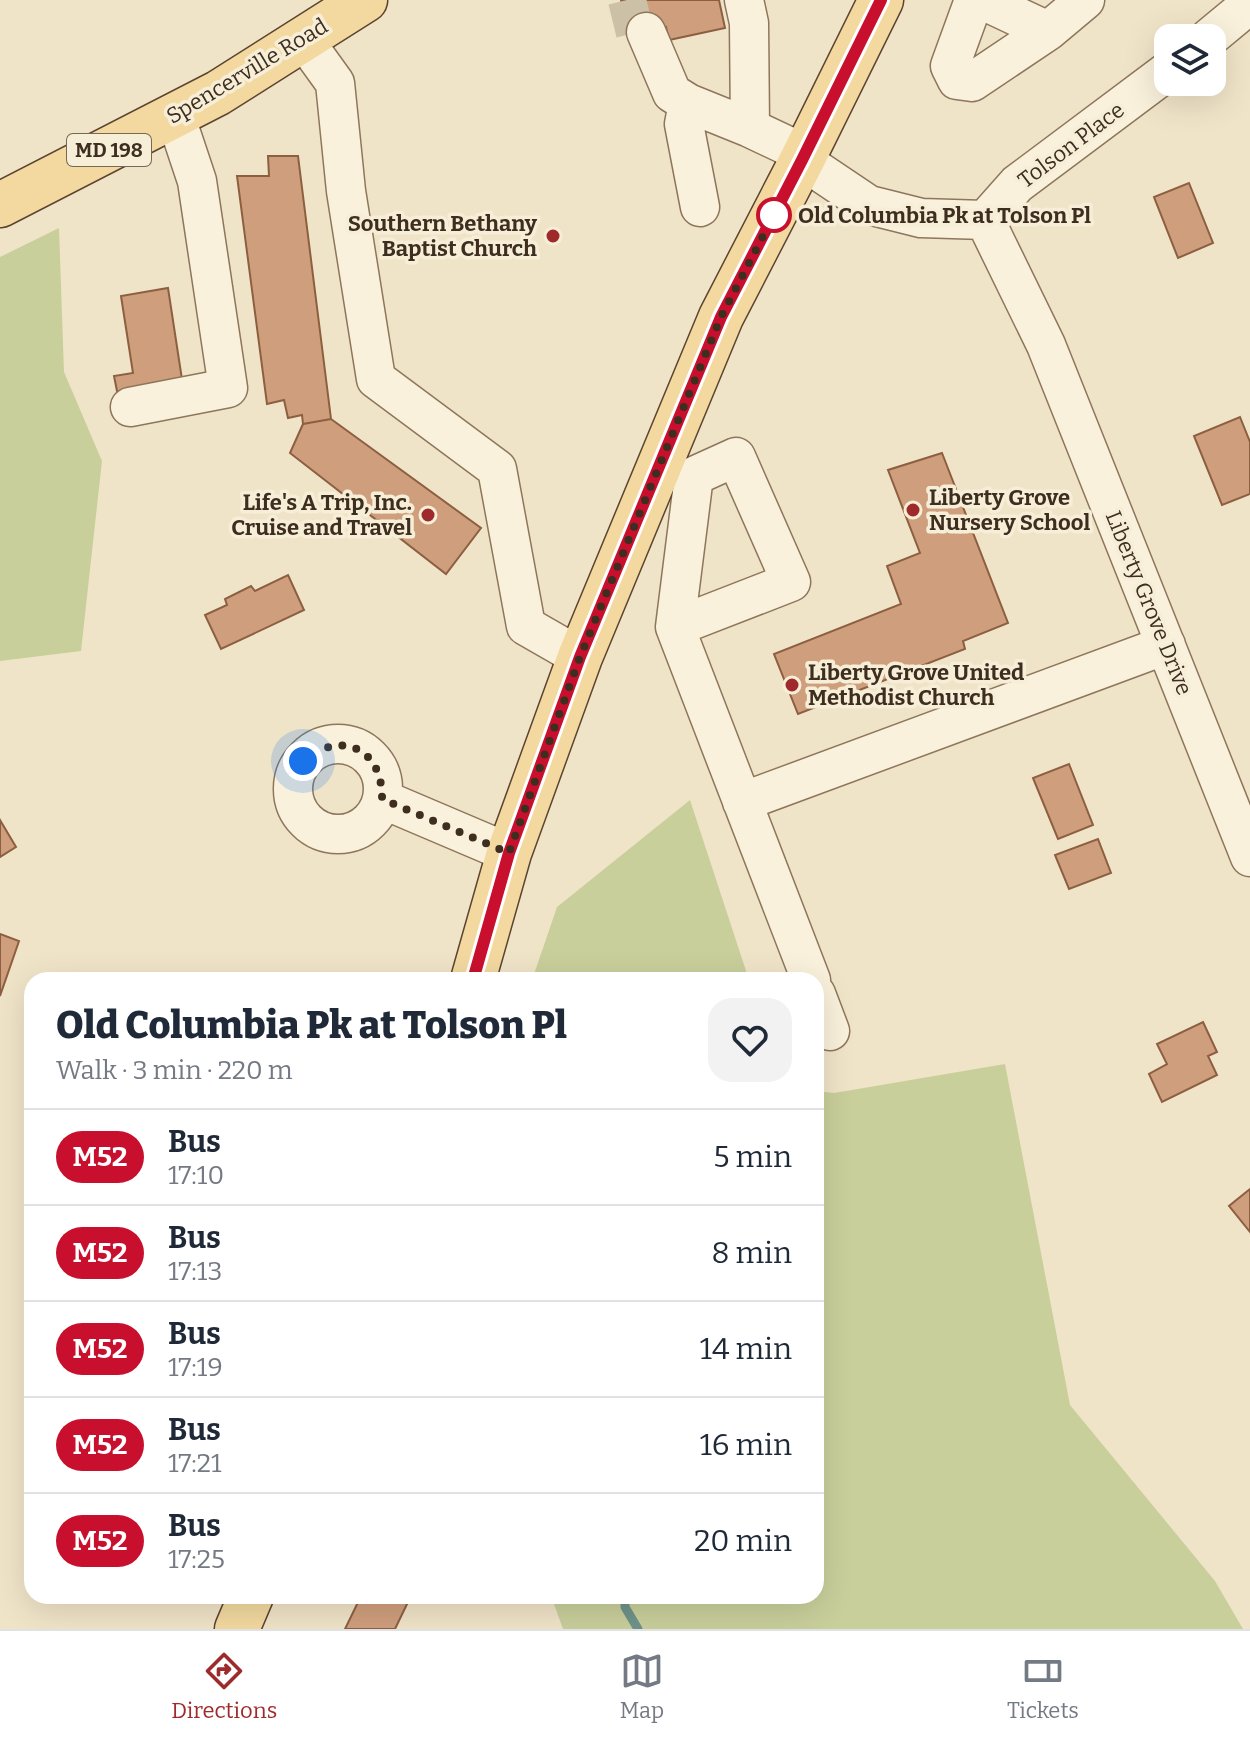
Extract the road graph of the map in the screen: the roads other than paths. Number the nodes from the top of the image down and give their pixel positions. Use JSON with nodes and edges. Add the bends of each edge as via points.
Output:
{"nodes":[{"id":1,"x":365,"y":0,"type":"edge"},
{"id":2,"x":744,"y":0,"type":"edge"},
{"id":3,"x":881,"y":0,"type":"edge"},
{"id":4,"x":974,"y":0,"type":"edge"},
{"id":5,"x":982,"y":0,"type":"edge"},
{"id":6,"x":1085,"y":0,"type":"edge"},
{"id":7,"x":1250,"y":4,"type":"edge"},
{"id":8,"x":1226,"y":24,"type":"edge"},
{"id":9,"x":1048,"y":31,"type":"junction"},
{"id":10,"x":649,"y":38,"type":"tunnel mouth"},
{"id":11,"x":304,"y":40,"type":"junction"},
{"id":12,"x":1154,"y":81,"type":"edge"},
{"id":13,"x":688,"y":103,"type":"junction"},
{"id":14,"x":175,"y":115,"type":"junction"},
{"id":15,"x":750,"y":128,"type":"junction"},
{"id":16,"x":804,"y":157,"type":"junction"},
{"id":17,"x":0,"y":205,"type":"edge"},
{"id":18,"x":700,"y":207,"type":"dead end"},
{"id":19,"x":985,"y":220,"type":"junction"},
{"id":20,"x":130,"y":407,"type":"dead end"},
{"id":21,"x":678,"y":467,"type":"junction"},
{"id":22,"x":675,"y":627,"type":"junction"},
{"id":23,"x":1166,"y":645,"type":"junction"},
{"id":24,"x":580,"y":657,"type":"junction"},
{"id":25,"x":382,"y":799,"type":"dead end"},
{"id":26,"x":742,"y":802,"type":"junction"},
{"id":27,"x":1241,"y":808,"type":"edge"},
{"id":28,"x":509,"y":853,"type":"junction"},
{"id":29,"x":1250,"y":857,"type":"edge"},
{"id":30,"x":475,"y":972,"type":"edge"},
{"id":31,"x":808,"y":972,"type":"edge"},
{"id":32,"x":824,"y":1015,"type":"edge"},
{"id":33,"x":830,"y":1031,"type":"dead end"},
{"id":34,"x":248,"y":1604,"type":"edge"},
{"id":35,"x":237,"y":1629,"type":"edge"}],
"edges":[{"from":1,"to":11,"type":"main road","name":"Spencerville Road","number":"MD 198"},
{"from":2,"to":15,"type":"street"},
{"from":3,"to":16,"type":"main road"},
{"from":4,"to":9,"type":"street","via":[[950,66],[957,80],[972,82]]},
{"from":5,"to":9,"type":"street"},
{"from":6,"to":9,"type":"street"},
{"from":7,"to":8,"type":"street"},
{"from":10,"to":13,"type":"street","via":[[672,93]]},
{"from":11,"to":14,"type":"main road","name":"Spencerville Road","number":"MD 198"},
{"from":11,"to":24,"type":"street","via":[[335,83],[376,379],[497,469],[526,626]]},
{"from":12,"to":19,"type":"street","name":"Tolson Place","via":[[1017,184]]},
{"from":13,"to":15,"type":"street"},
{"from":13,"to":18,"type":"street","via":[[684,124]]},
{"from":14,"to":17,"type":"main road","name":"Spencerville Road","number":"MD 198"},
{"from":14,"to":20,"type":"street","via":[[197,181],[228,388]]},
{"from":15,"to":16,"type":"street"},
{"from":16,"to":19,"type":"street","via":[[869,205],[921,218]]},
{"from":16,"to":21,"type":"main road","via":[[721,317]]},
{"from":19,"to":23,"type":"street","name":"Liberty Grove Drive","via":[[1046,345]]},
{"from":21,"to":22,"type":"street"},
{"from":21,"to":22,"type":"street","via":[[736,457],[791,582]]},
{"from":21,"to":24,"type":"main road"},
{"from":22,"to":26,"type":"street"},
{"from":23,"to":26,"type":"street"},
{"from":23,"to":27,"type":"street","name":"Liberty Grove Drive"},
{"from":24,"to":28,"type":"main road"},
{"from":25,"to":28,"type":"street"},
{"from":26,"to":31,"type":"street"},
{"from":27,"to":29,"type":"street","name":"Liberty Grove Drive"},
{"from":28,"to":30,"type":"main road"},
{"from":32,"to":33,"type":"street"},
{"from":34,"to":35,"type":"main road"}]}
